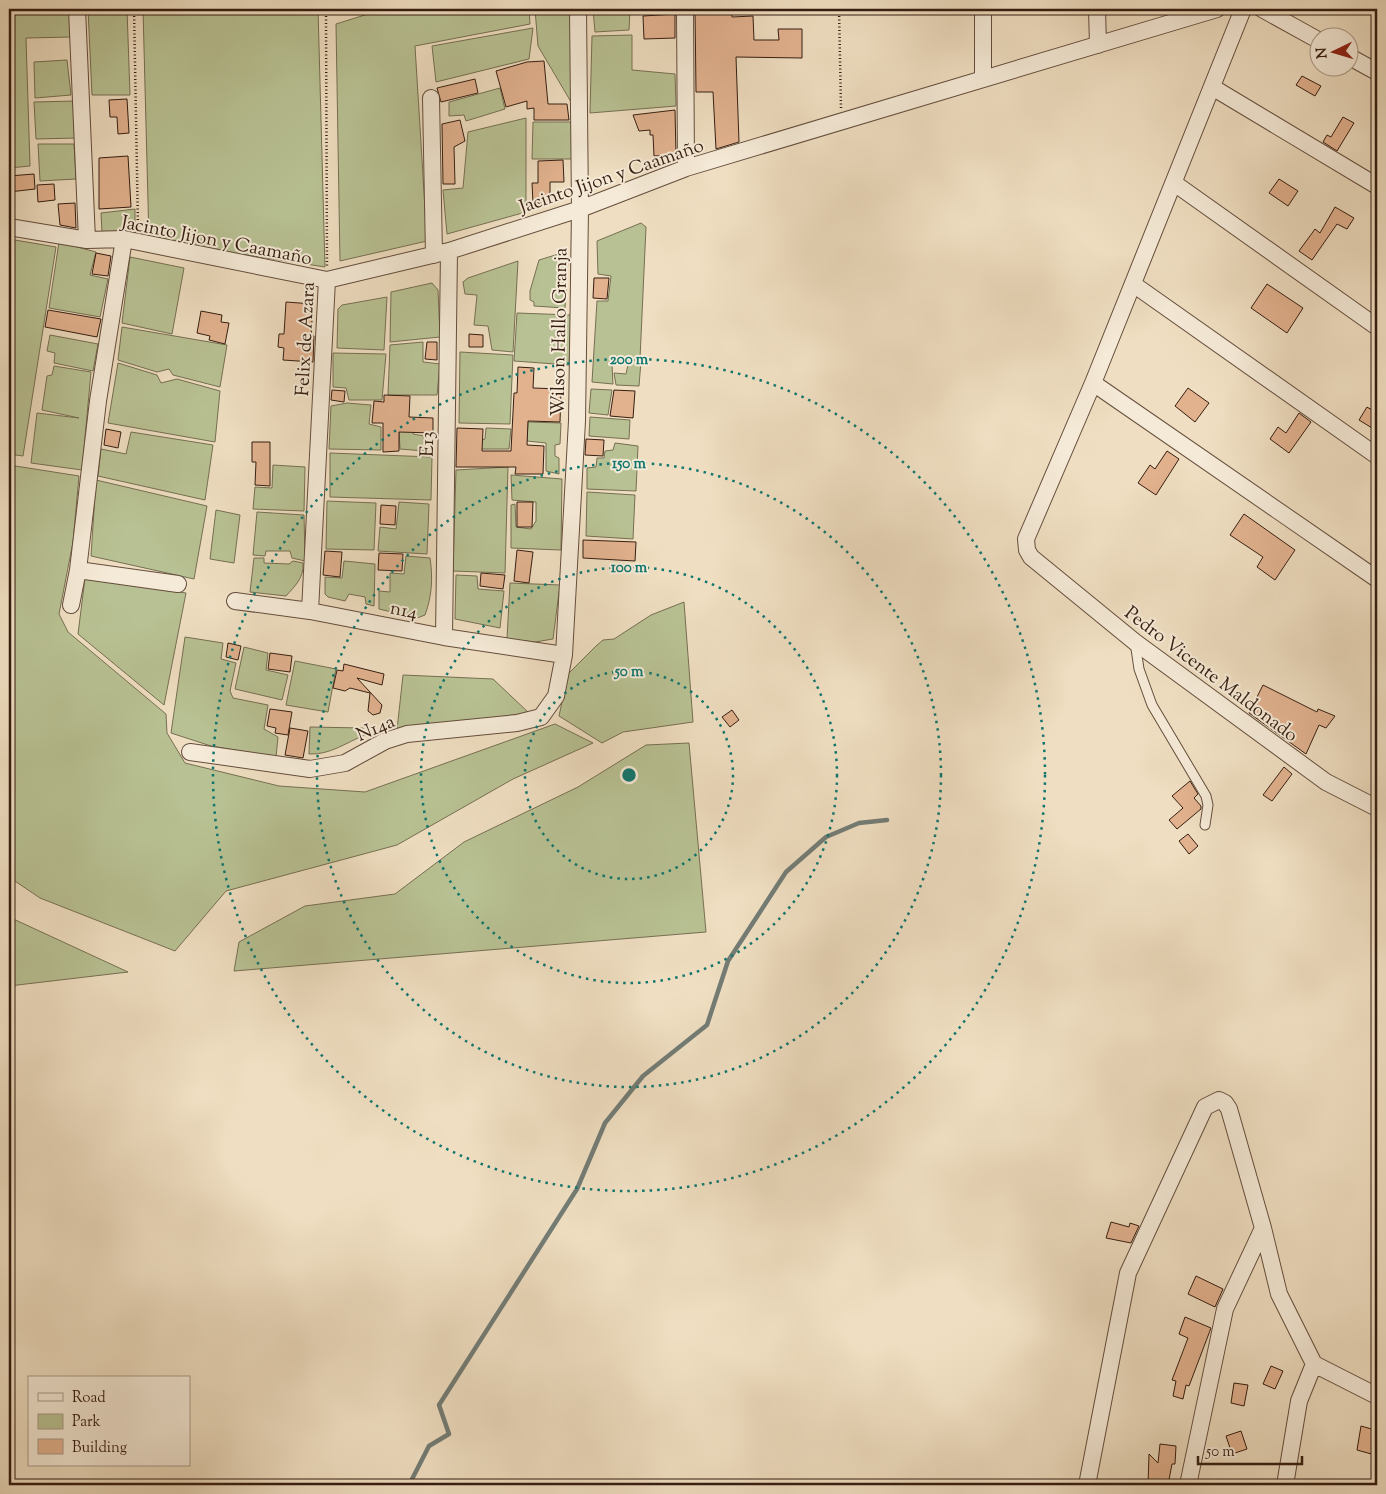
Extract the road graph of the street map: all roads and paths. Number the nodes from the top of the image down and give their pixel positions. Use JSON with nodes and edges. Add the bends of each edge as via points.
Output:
{"nodes":[{"id":1,"x":77,"y":9,"type":"edge"},
{"id":2,"x":134,"y":9,"type":"edge"},
{"id":3,"x":326,"y":9,"type":"edge"},
{"id":4,"x":578,"y":9,"type":"edge"},
{"id":5,"x":685,"y":9,"type":"edge"},
{"id":6,"x":840,"y":9,"type":"edge"},
{"id":7,"x":983,"y":9,"type":"edge"},
{"id":8,"x":1097,"y":9,"type":"edge"},
{"id":9,"x":1217,"y":9,"type":"edge"},
{"id":10,"x":1243,"y":9,"type":"edge"},
{"id":11,"x":1262,"y":9,"type":"edge"},
{"id":12,"x":1178,"y":14,"type":"edge"},
{"id":13,"x":1308,"y":34,"type":"edge"},
{"id":14,"x":1098,"y":44,"type":"junction"},
{"id":15,"x":1358,"y":62,"type":"edge"},
{"id":16,"x":1377,"y":72,"type":"edge"},
{"id":17,"x":983,"y":79,"type":"junction"},
{"id":18,"x":1212,"y":87,"type":"junction"},
{"id":19,"x":432,"y":98,"type":"dead end"},
{"id":20,"x":841,"y":122,"type":"junction"},
{"id":21,"x":686,"y":168,"type":"junction"},
{"id":22,"x":1174,"y":183,"type":"junction"},
{"id":23,"x":1377,"y":186,"type":"edge"},
{"id":24,"x":580,"y":209,"type":"junction"},
{"id":25,"x":9,"y":227,"type":"edge"},
{"id":26,"x":86,"y":240,"type":"junction"},
{"id":27,"x":131,"y":240,"type":"junction"},
{"id":28,"x":441,"y":253,"type":"junction"},
{"id":29,"x":327,"y":280,"type":"junction"},
{"id":30,"x":1133,"y":284,"type":"junction"},
{"id":31,"x":1377,"y":327,"type":"edge"},
{"id":32,"x":1094,"y":383,"type":"junction"},
{"id":33,"x":1377,"y":456,"type":"edge"},
{"id":34,"x":78,"y":570,"type":"junction"},
{"id":35,"x":1377,"y":579,"type":"edge"},
{"id":36,"x":178,"y":584,"type":"dead end"},
{"id":37,"x":235,"y":601,"type":"dead end"},
{"id":38,"x":71,"y":605,"type":"dead end"},
{"id":39,"x":310,"y":611,"type":"junction"},
{"id":40,"x":444,"y":637,"type":"junction"},
{"id":41,"x":1135,"y":642,"type":"junction"},
{"id":42,"x":564,"y":655,"type":"junction"},
{"id":43,"x":190,"y":752,"type":"dead end"},
{"id":44,"x":1377,"y":808,"type":"edge"},
{"id":45,"x":1205,"y":825,"type":"dead end"},
{"id":46,"x":1263,"y":1228,"type":"junction"},
{"id":47,"x":1314,"y":1364,"type":"junction"},
{"id":48,"x":1377,"y":1396,"type":"edge"},
{"id":49,"x":1087,"y":1485,"type":"edge"},
{"id":50,"x":1188,"y":1485,"type":"edge"},
{"id":51,"x":1285,"y":1485,"type":"edge"}],
"edges":[{"from":1,"to":26,"type":"street"},
{"from":2,"to":27,"type":"path"},
{"from":3,"to":29,"type":"path","name":"Felix de Azara"},
{"from":4,"to":24,"type":"street","name":"Wilson Hallo Granja"},
{"from":5,"to":21,"type":"street"},
{"from":6,"to":20,"type":"path"},
{"from":7,"to":17,"type":"street"},
{"from":8,"to":14,"type":"street"},
{"from":9,"to":12,"type":"street","name":"Jacinto Jijon y Caamaño"},
{"from":10,"to":18,"type":"street"},
{"from":11,"to":13,"type":"street"},
{"from":12,"to":14,"type":"street","name":"Jacinto Jijon y Caamaño"},
{"from":14,"to":17,"type":"street","name":"Jacinto Jijon y Caamaño"},
{"from":15,"to":16,"type":"street"},
{"from":17,"to":20,"type":"street","name":"Jacinto Jijon y Caamaño"},
{"from":18,"to":22,"type":"street"},
{"from":18,"to":23,"type":"street"},
{"from":19,"to":28,"type":"street","name":"E13"},
{"from":20,"to":21,"type":"street","name":"Jacinto Jijon y Caamaño"},
{"from":21,"to":24,"type":"street","name":"Jacinto Jijon y Caamaño"},
{"from":22,"to":30,"type":"street"},
{"from":22,"to":31,"type":"street"},
{"from":24,"to":28,"type":"street","name":"Jacinto Jijon y Caamaño"},
{"from":24,"to":42,"type":"street","name":"Wilson Hallo Granja","via":[[577,421]]},
{"from":25,"to":26,"type":"street","name":"Jacinto Jijon y Caamaño"},
{"from":26,"to":27,"type":"street","name":"Jacinto Jijon y Caamaño"},
{"from":27,"to":29,"type":"street","name":"Jacinto Jijon y Caamaño"},
{"from":27,"to":34,"type":"street","via":[[98,401]]},
{"from":28,"to":29,"type":"street","name":"Jacinto Jijon y Caamaño"},
{"from":28,"to":40,"type":"street","name":"E13"},
{"from":29,"to":39,"type":"street","name":"Felix de Azara"},
{"from":30,"to":32,"type":"street"},
{"from":30,"to":33,"type":"street"},
{"from":32,"to":35,"type":"street"},
{"from":32,"to":41,"type":"street","name":"Pedro Vicente Maldonado","via":[[1026,539],[1026,550]]},
{"from":34,"to":36,"type":"street"},
{"from":34,"to":38,"type":"street"},
{"from":37,"to":39,"type":"street","name":"n14"},
{"from":39,"to":40,"type":"street","name":"n14"},
{"from":40,"to":42,"type":"street","name":"n14"},
{"from":41,"to":44,"type":"street","name":"Pedro Vicente Maldonado","via":[[1326,782]]},
{"from":41,"to":45,"type":"lane","via":[[1144,688],[1206,796]]},
{"from":42,"to":43,"type":"street","name":"N14a","via":[[556,696],[540,717],[517,723],[402,735],[384,741],[345,763],[310,769]]},
{"from":46,"to":47,"type":"street","via":[[1279,1294]]},
{"from":46,"to":49,"type":"street","via":[[1230,1109],[1218,1100],[1211,1102],[1205,1107],[1128,1273]]},
{"from":46,"to":50,"type":"street","via":[[1225,1309]]},
{"from":47,"to":48,"type":"street"},
{"from":47,"to":51,"type":"street","via":[[1299,1401]]}]}
